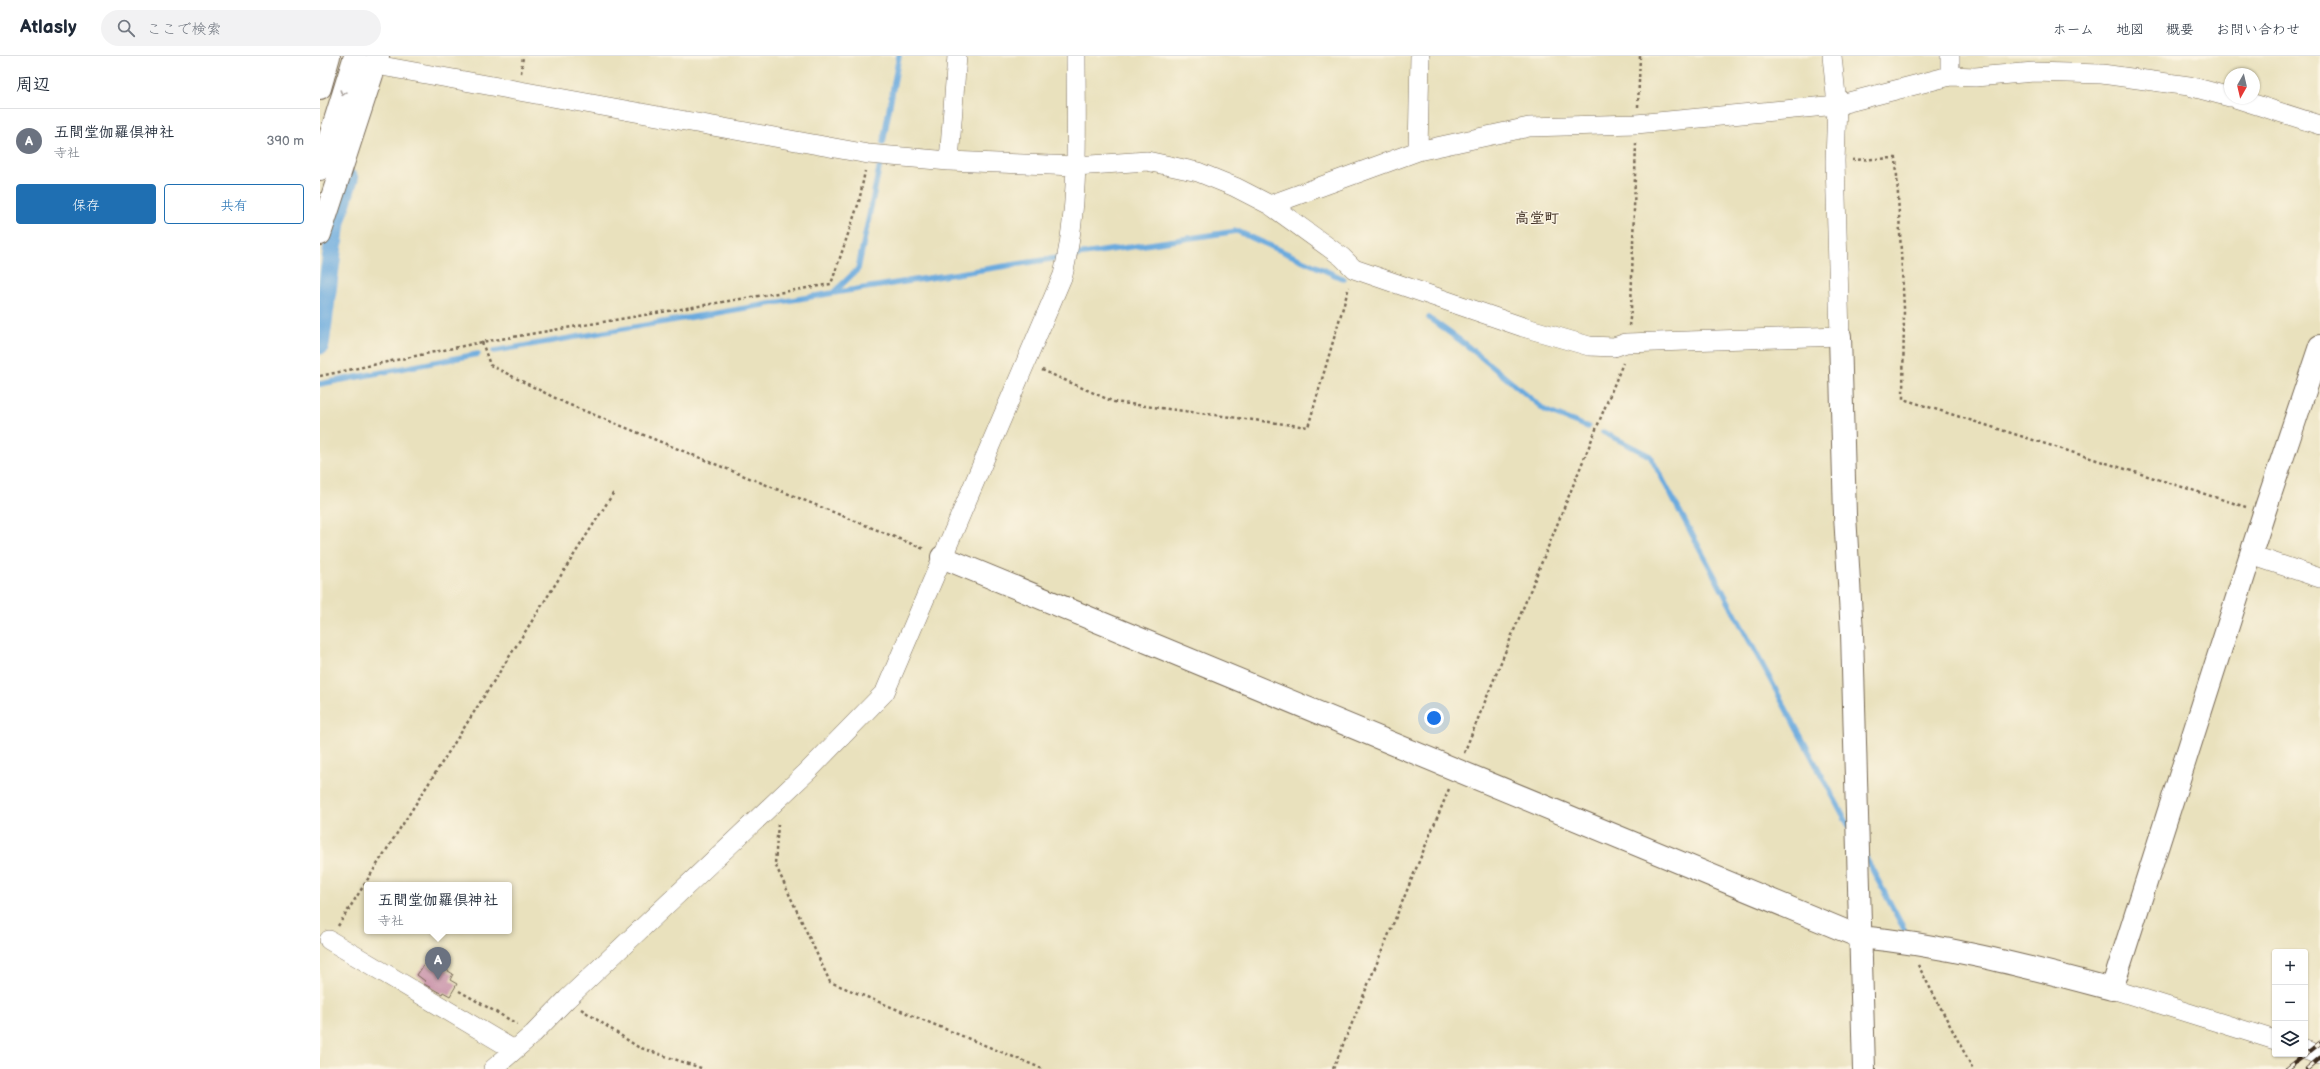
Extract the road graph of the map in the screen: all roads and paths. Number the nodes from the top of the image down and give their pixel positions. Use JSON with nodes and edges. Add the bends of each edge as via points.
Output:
{"nodes":[{"id":1,"x":329,"y":56,"type":"edge"},
{"id":2,"x":957,"y":56,"type":"edge"},
{"id":3,"x":1076,"y":56,"type":"edge"},
{"id":4,"x":1420,"y":56,"type":"edge"},
{"id":5,"x":1640,"y":56,"type":"edge"},
{"id":6,"x":1832,"y":56,"type":"edge"},
{"id":7,"x":1950,"y":56,"type":"edge"},
{"id":8,"x":369,"y":60,"type":"edge"},
{"id":9,"x":1950,"y":76,"type":"junction"},
{"id":10,"x":320,"y":88,"type":"edge"},
{"id":11,"x":2224,"y":95,"type":"edge"},
{"id":12,"x":2254,"y":104,"type":"edge"},
{"id":13,"x":1836,"y":105,"type":"junction"},
{"id":14,"x":1636,"y":124,"type":"junction"},
{"id":15,"x":2320,"y":125,"type":"edge"},
{"id":16,"x":1418,"y":151,"type":"junction"},
{"id":17,"x":868,"y":154,"type":"junction"},
{"id":18,"x":949,"y":161,"type":"junction"},
{"id":19,"x":1835,"y":161,"type":"junction"},
{"id":20,"x":1076,"y":166,"type":"junction"},
{"id":21,"x":320,"y":169,"type":"edge"},
{"id":22,"x":1270,"y":205,"type":"junction"},
{"id":23,"x":320,"y":234,"type":"edge"},
{"id":24,"x":1354,"y":269,"type":"junction"},
{"id":25,"x":1840,"y":336,"type":"junction"},
{"id":26,"x":482,"y":342,"type":"junction"},
{"id":27,"x":1626,"y":344,"type":"junction"},
{"id":28,"x":2320,"y":346,"type":"edge"},
{"id":29,"x":1026,"y":362,"type":"junction"},
{"id":30,"x":320,"y":376,"type":"edge"},
{"id":31,"x":614,"y":492,"type":"dead end"},
{"id":32,"x":2264,"y":512,"type":"junction"},
{"id":33,"x":2251,"y":555,"type":"junction"},
{"id":34,"x":942,"y":557,"type":"junction"},
{"id":35,"x":2320,"y":578,"type":"edge"},
{"id":36,"x":1457,"y":770,"type":"junction"},
{"id":37,"x":780,"y":796,"type":"junction"},
{"id":38,"x":366,"y":882,"type":"edge"},
{"id":39,"x":364,"y":885,"type":"edge"},
{"id":40,"x":1860,"y":937,"type":"junction"},
{"id":41,"x":329,"y":940,"type":"joint"},
{"id":42,"x":1905,"y":941,"type":"junction"},
{"id":43,"x":2112,"y":989,"type":"junction"},
{"id":44,"x":459,"y":991,"type":"dead end"},
{"id":45,"x":567,"y":999,"type":"junction"},
{"id":46,"x":533,"y":1034,"type":"junction"},
{"id":47,"x":2272,"y":1039,"type":"edge"},
{"id":48,"x":514,"y":1050,"type":"junction"},
{"id":49,"x":2308,"y":1051,"type":"edge"},
{"id":50,"x":2320,"y":1055,"type":"edge"},
{"id":51,"x":493,"y":1069,"type":"edge"},
{"id":52,"x":704,"y":1069,"type":"edge"},
{"id":53,"x":1043,"y":1069,"type":"edge"},
{"id":54,"x":1333,"y":1069,"type":"edge"},
{"id":55,"x":1864,"y":1069,"type":"edge"},
{"id":56,"x":1973,"y":1069,"type":"edge"}],
"edges":[{"from":1,"to":10,"type":"main road"},
{"from":2,"to":18,"type":"street"},
{"from":3,"to":20,"type":"street"},
{"from":4,"to":16,"type":"street"},
{"from":5,"to":14,"type":"path"},
{"from":6,"to":13,"type":"street"},
{"from":7,"to":9,"type":"street"},
{"from":8,"to":17,"type":"street"},
{"from":8,"to":21,"type":"main road","one_way":true},
{"from":8,"to":23,"type":"main road"},
{"from":9,"to":11,"type":"street","via":[[1975,77],[2034,72],[2102,74],[2189,86]]},
{"from":9,"to":13,"type":"street"},
{"from":12,"to":15,"type":"street"},
{"from":13,"to":14,"type":"street"},
{"from":13,"to":19,"type":"street"},
{"from":14,"to":16,"type":"street","via":[[1529,127]]},
{"from":14,"to":27,"type":"path","via":[[1631,310]]},
{"from":16,"to":22,"type":"street"},
{"from":17,"to":18,"type":"street"},
{"from":17,"to":26,"type":"path","via":[[859,202],[832,284]]},
{"from":18,"to":20,"type":"street"},
{"from":19,"to":25,"type":"street"},
{"from":19,"to":32,"type":"path","via":[[1896,158],[1904,308],[1903,399]]},
{"from":20,"to":22,"type":"street","via":[[1147,161],[1198,172]]},
{"from":20,"to":29,"type":"street","via":[[1069,250],[1063,275]]},
{"from":22,"to":24,"type":"street","via":[[1342,257]]},
{"from":24,"to":27,"type":"street","via":[[1523,327],[1588,346],[1614,347]]},
{"from":24,"to":29,"type":"path","via":[[1308,427],[1114,402]]},
{"from":25,"to":27,"type":"street"},
{"from":25,"to":40,"type":"main road","via":[[1852,633]]},
{"from":26,"to":30,"type":"path"},
{"from":26,"to":34,"type":"path","via":[[490,365],[565,403]]},
{"from":27,"to":36,"type":"path","via":[[1622,366]]},
{"from":28,"to":32,"type":"main road"},
{"from":29,"to":34,"type":"street"},
{"from":31,"to":38,"type":"path"},
{"from":32,"to":33,"type":"main road"},
{"from":33,"to":35,"type":"street"},
{"from":33,"to":43,"type":"main road"},
{"from":34,"to":36,"type":"main road"},
{"from":34,"to":37,"type":"street","via":[[886,692]]},
{"from":36,"to":40,"type":"main road"},
{"from":36,"to":54,"type":"path"},
{"from":37,"to":45,"type":"street"},
{"from":37,"to":53,"type":"path","via":[[775,864],[830,982]]},
{"from":39,"to":41,"type":"path"},
{"from":40,"to":42,"type":"main road"},
{"from":40,"to":55,"type":"main road"},
{"from":41,"to":48,"type":"street"},
{"from":42,"to":43,"type":"main road","via":[[1970,952]]},
{"from":42,"to":56,"type":"path"},
{"from":43,"to":47,"type":"street"},
{"from":44,"to":46,"type":"path"},
{"from":45,"to":46,"type":"street"},
{"from":45,"to":52,"type":"path","via":[[638,1047]]},
{"from":46,"to":48,"type":"street"},
{"from":48,"to":51,"type":"street"},
{"from":49,"to":50,"type":"street"}]}
